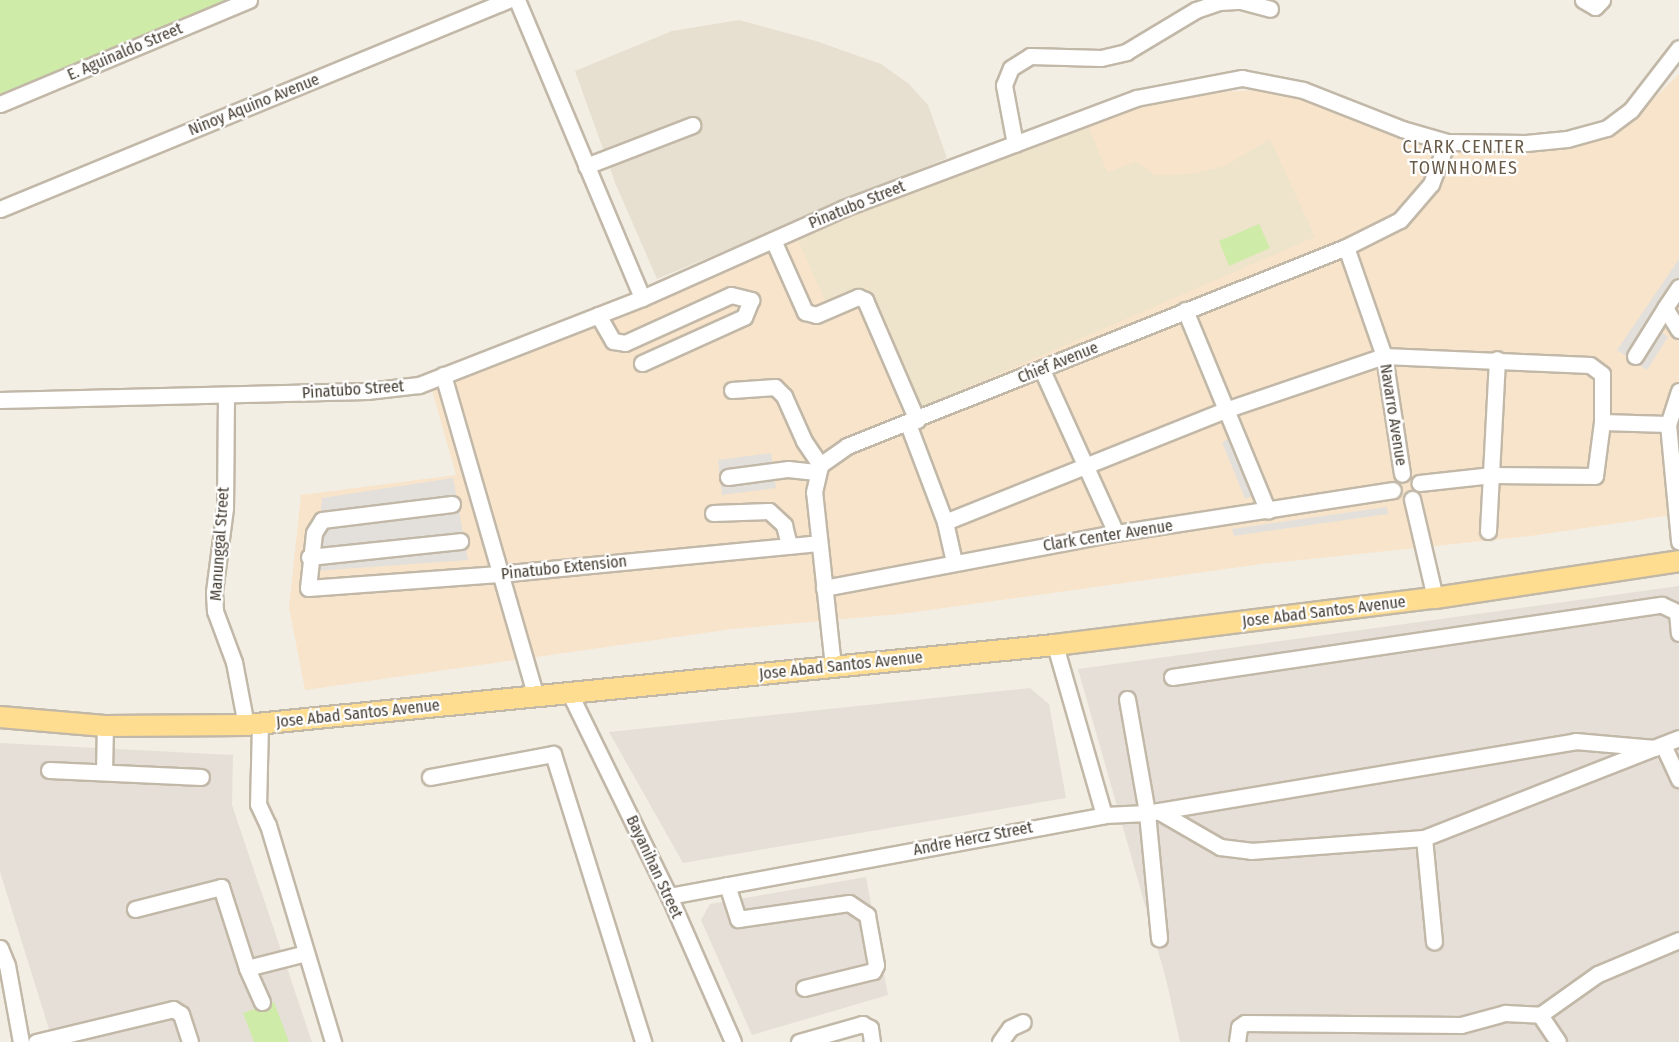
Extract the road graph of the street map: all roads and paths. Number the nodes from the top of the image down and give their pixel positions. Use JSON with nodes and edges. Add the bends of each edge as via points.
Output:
{"nodes":[{"id":1,"x":249,"y":0,"type":"edge"},
{"id":2,"x":508,"y":0,"type":"edge"},
{"id":3,"x":518,"y":0,"type":"edge"},
{"id":4,"x":1583,"y":0,"type":"edge"},
{"id":5,"x":1602,"y":0,"type":"edge"},
{"id":6,"x":1270,"y":9,"type":"dead end"},
{"id":7,"x":1679,"y":48,"type":"edge"},
{"id":8,"x":0,"y":104,"type":"edge"},
{"id":9,"x":692,"y":125,"type":"dead end"},
{"id":10,"x":1448,"y":142,"type":"junction"},
{"id":11,"x":1015,"y":144,"type":"junction"},
{"id":12,"x":586,"y":166,"type":"junction"},
{"id":13,"x":0,"y":209,"type":"edge"},
{"id":14,"x":773,"y":240,"type":"junction"},
{"id":15,"x":1346,"y":247,"type":"junction"},
{"id":16,"x":1679,"y":287,"type":"edge"},
{"id":17,"x":642,"y":298,"type":"junction"},
{"id":18,"x":1665,"y":308,"type":"junction"},
{"id":19,"x":1185,"y":310,"type":"junction"},
{"id":20,"x":598,"y":315,"type":"junction"},
{"id":21,"x":1679,"y":330,"type":"edge"},
{"id":22,"x":1384,"y":356,"type":"junction"},
{"id":23,"x":1635,"y":356,"type":"dead end"},
{"id":24,"x":1497,"y":359,"type":"junction"},
{"id":25,"x":642,"y":363,"type":"dead end"},
{"id":26,"x":1042,"y":370,"type":"junction"},
{"id":27,"x":442,"y":375,"type":"junction"},
{"id":28,"x":732,"y":390,"type":"dead end"},
{"id":29,"x":1679,"y":391,"type":"edge"},
{"id":30,"x":226,"y":395,"type":"junction"},
{"id":31,"x":0,"y":400,"type":"edge"},
{"id":32,"x":1228,"y":409,"type":"junction"},
{"id":33,"x":912,"y":422,"type":"junction"},
{"id":34,"x":1602,"y":422,"type":"junction"},
{"id":35,"x":1668,"y":424,"type":"junction"},
{"id":36,"x":1085,"y":467,"type":"junction"},
{"id":37,"x":818,"y":469,"type":"junction"},
{"id":38,"x":1402,"y":474,"type":"junction"},
{"id":39,"x":1491,"y":475,"type":"junction"},
{"id":40,"x":728,"y":477,"type":"dead end"},
{"id":41,"x":1419,"y":483,"type":"junction"},
{"id":42,"x":1676,"y":488,"type":"edge"},
{"id":43,"x":1393,"y":490,"type":"junction"},
{"id":44,"x":1412,"y":499,"type":"junction"},
{"id":45,"x":452,"y":504,"type":"dead end"},
{"id":46,"x":1268,"y":511,"type":"junction"},
{"id":47,"x":713,"y":513,"type":"dead end"},
{"id":48,"x":945,"y":522,"type":"junction"},
{"id":49,"x":1488,"y":531,"type":"dead end"},
{"id":50,"x":1116,"y":533,"type":"junction"},
{"id":51,"x":460,"y":541,"type":"dead end"},
{"id":52,"x":1679,"y":541,"type":"edge"},
{"id":53,"x":819,"y":543,"type":"junction"},
{"id":54,"x":789,"y":546,"type":"junction"},
{"id":55,"x":309,"y":557,"type":"junction"},
{"id":56,"x":1679,"y":561,"type":"edge"},
{"id":57,"x":954,"y":562,"type":"junction"},
{"id":58,"x":498,"y":574,"type":"junction"},
{"id":59,"x":824,"y":588,"type":"junction"},
{"id":60,"x":1435,"y":598,"type":"junction"},
{"id":61,"x":1679,"y":633,"type":"edge"},
{"id":62,"x":1055,"y":645,"type":"junction"},
{"id":63,"x":833,"y":666,"type":"junction"},
{"id":64,"x":1172,"y":676,"type":"dead end"},
{"id":65,"x":570,"y":694,"type":"junction"},
{"id":66,"x":536,"y":698,"type":"junction"},
{"id":67,"x":1127,"y":699,"type":"dead end"},
{"id":68,"x":0,"y":717,"type":"edge"},
{"id":69,"x":253,"y":724,"type":"junction"},
{"id":70,"x":105,"y":726,"type":"junction"},
{"id":71,"x":1679,"y":738,"type":"edge"},
{"id":72,"x":1659,"y":746,"type":"junction"},
{"id":73,"x":49,"y":770,"type":"dead end"},
{"id":74,"x":104,"y":772,"type":"junction"},
{"id":75,"x":201,"y":777,"type":"dead end"},
{"id":76,"x":430,"y":777,"type":"dead end"},
{"id":77,"x":1679,"y":779,"type":"edge"},
{"id":78,"x":1153,"y":812,"type":"junction"},
{"id":79,"x":1104,"y":815,"type":"junction"},
{"id":80,"x":1424,"y":838,"type":"junction"},
{"id":81,"x":727,"y":885,"type":"junction"},
{"id":82,"x":669,"y":896,"type":"junction"},
{"id":83,"x":135,"y":909,"type":"dead end"},
{"id":84,"x":1159,"y":938,"type":"dead end"},
{"id":85,"x":1679,"y":940,"type":"edge"},
{"id":86,"x":1434,"y":942,"type":"dead end"},
{"id":87,"x":0,"y":948,"type":"edge"},
{"id":88,"x":306,"y":953,"type":"junction"},
{"id":89,"x":247,"y":968,"type":"junction"},
{"id":90,"x":804,"y":988,"type":"dead end"},
{"id":91,"x":262,"y":1002,"type":"dead end"},
{"id":92,"x":1540,"y":1015,"type":"junction"},
{"id":93,"x":1023,"y":1022,"type":"dead end"},
{"id":94,"x":71,"y":1039,"type":"edge"},
{"id":95,"x":21,"y":1042,"type":"edge"},
{"id":96,"x":36,"y":1042,"type":"edge"},
{"id":97,"x":190,"y":1042,"type":"edge"},
{"id":98,"x":333,"y":1042,"type":"edge"},
{"id":99,"x":643,"y":1042,"type":"edge"},
{"id":100,"x":733,"y":1042,"type":"edge"},
{"id":101,"x":800,"y":1042,"type":"edge"},
{"id":102,"x":872,"y":1042,"type":"edge"},
{"id":103,"x":1000,"y":1042,"type":"edge"},
{"id":104,"x":1237,"y":1042,"type":"edge"},
{"id":105,"x":1558,"y":1042,"type":"edge"}],
"edges":[{"from":1,"to":8,"type":"street","name":"E. Aguinaldo Street"},
{"from":2,"to":13,"type":"street","name":"Ninoy Aquino Avenue"},
{"from":3,"to":12,"type":"street"},
{"from":4,"to":5,"type":"street","via":[[1595,7]]},
{"from":6,"to":11,"type":"street","via":[[1241,1],[1219,3],[1196,10],[1126,51],[1101,58],[1030,56],[1011,68],[1004,85]]},
{"from":7,"to":10,"type":"street","name":"Pinatubo Street","via":[[1631,110],[1607,129],[1567,139],[1526,143]]},
{"from":9,"to":12,"type":"street"},
{"from":10,"to":11,"type":"street","name":"Pinatubo Street","via":[[1402,129],[1303,90],[1242,78],[1136,98]]},
{"from":10,"to":15,"type":"street","name":"Chief Avenue","via":[[1431,184],[1417,205],[1400,220]]},
{"from":11,"to":14,"type":"street","name":"Pinatubo Street"},
{"from":12,"to":17,"type":"street"},
{"from":14,"to":17,"type":"street","name":"Pinatubo Street"},
{"from":14,"to":33,"type":"street","via":[[805,312],[816,315],[858,297],[865,300]]},
{"from":15,"to":19,"type":"street","name":"Chief Avenue"},
{"from":15,"to":22,"type":"street","name":"Navarro Avenue"},
{"from":16,"to":18,"type":"street"},
{"from":17,"to":20,"type":"street","name":"Pinatubo Street"},
{"from":18,"to":21,"type":"street"},
{"from":18,"to":23,"type":"street"},
{"from":19,"to":26,"type":"street","name":"Chief Avenue"},
{"from":19,"to":32,"type":"street"},
{"from":20,"to":25,"type":"street","via":[[614,341],[625,343],[731,295],[751,300],[744,317]]},
{"from":20,"to":27,"type":"street","name":"Pinatubo Street"},
{"from":22,"to":24,"type":"street"},
{"from":22,"to":32,"type":"street"},
{"from":22,"to":38,"type":"street","name":"Navarro Avenue"},
{"from":24,"to":34,"type":"street","via":[[1597,368],[1604,381]]},
{"from":24,"to":39,"type":"street"},
{"from":26,"to":33,"type":"street","name":"Chief Avenue"},
{"from":26,"to":36,"type":"street"},
{"from":27,"to":30,"type":"street","name":"Pinatubo Street","via":[[418,385],[367,391]]},
{"from":27,"to":58,"type":"street"},
{"from":28,"to":37,"type":"street","via":[[775,387],[784,396]]},
{"from":29,"to":35,"type":"street"},
{"from":30,"to":31,"type":"street","name":"Pinatubo Street"},
{"from":30,"to":69,"type":"street","name":"Manunggal Street","via":[[225,508],[215,610]]},
{"from":32,"to":36,"type":"street"},
{"from":32,"to":46,"type":"street"},
{"from":33,"to":37,"type":"street","name":"Chief Avenue","via":[[847,446]]},
{"from":33,"to":48,"type":"street"},
{"from":34,"to":35,"type":"street"},
{"from":34,"to":39,"type":"street","via":[[1595,476]]},
{"from":35,"to":42,"type":"street"},
{"from":36,"to":48,"type":"street"},
{"from":36,"to":50,"type":"street"},
{"from":37,"to":40,"type":"street"},
{"from":37,"to":53,"type":"street"},
{"from":38,"to":41,"type":"street","via":[[1415,476]]},
{"from":38,"to":43,"type":"street","via":[[1395,478]]},
{"from":39,"to":41,"type":"street"},
{"from":39,"to":49,"type":"street"},
{"from":41,"to":44,"type":"street","via":[[1419,493]]},
{"from":42,"to":52,"type":"street"},
{"from":43,"to":44,"type":"street","via":[[1403,500]]},
{"from":43,"to":46,"type":"street","name":"Clark Center Avenue"},
{"from":44,"to":60,"type":"street"},
{"from":45,"to":55,"type":"street","via":[[322,520],[314,533]]},
{"from":46,"to":50,"type":"street","name":"Clark Center Avenue"},
{"from":47,"to":54,"type":"street","via":[[769,511],[784,525]]},
{"from":48,"to":57,"type":"street"},
{"from":50,"to":57,"type":"street","name":"Clark Center Avenue"},
{"from":51,"to":55,"type":"street"},
{"from":53,"to":54,"type":"street","name":"Pinatubo Extension"},
{"from":53,"to":59,"type":"street"},
{"from":54,"to":58,"type":"street","name":"Pinatubo Extension"},
{"from":55,"to":58,"type":"street","name":"Pinatubo Extension","via":[[308,588]]},
{"from":56,"to":60,"type":"main road","name":"Jose Abad Santos Avenue"},
{"from":57,"to":59,"type":"street","name":"Clark Center Avenue"},
{"from":58,"to":66,"type":"street"},
{"from":59,"to":63,"type":"street"},
{"from":60,"to":62,"type":"main road","name":"Jose Abad Santos Avenue"},
{"from":61,"to":64,"type":"street","via":[[1677,612],[1662,605]]},
{"from":62,"to":63,"type":"main road","name":"Jose Abad Santos Avenue"},
{"from":62,"to":79,"type":"street"},
{"from":63,"to":65,"type":"main road","name":"Jose Abad Santos Avenue"},
{"from":65,"to":66,"type":"main road","name":"Jose Abad Santos Avenue"},
{"from":65,"to":82,"type":"street","name":"Bayanihan Street"},
{"from":66,"to":69,"type":"main road","name":"Jose Abad Santos Avenue"},
{"from":67,"to":78,"type":"street"},
{"from":68,"to":70,"type":"main road","name":"Jose Abad Santos Avenue"},
{"from":69,"to":70,"type":"main road","name":"Jose Abad Santos Avenue"},
{"from":69,"to":88,"type":"street","name":"Manunggal Street","via":[[258,804],[268,825]]},
{"from":70,"to":74,"type":"street"},
{"from":71,"to":72,"type":"street"},
{"from":72,"to":77,"type":"street"},
{"from":72,"to":78,"type":"street","name":"Andre Hercz Street","via":[[1575,741]]},
{"from":72,"to":80,"type":"street"},
{"from":73,"to":74,"type":"street"},
{"from":74,"to":75,"type":"street"},
{"from":76,"to":99,"type":"street","via":[[553,754]]},
{"from":78,"to":79,"type":"street","name":"Andre Hercz Street"},
{"from":78,"to":80,"type":"street","via":[[1221,848],[1251,851]]},
{"from":78,"to":84,"type":"street"},
{"from":79,"to":81,"type":"street","name":"Andre Hercz Street"},
{"from":80,"to":86,"type":"street"},
{"from":81,"to":82,"type":"street","name":"Andre Hercz Street"},
{"from":81,"to":90,"type":"street","via":[[738,919],[849,903],[867,915],[876,965],[873,971]]},
{"from":82,"to":100,"type":"street","name":"Bayanihan Street"},
{"from":83,"to":89,"type":"street","via":[[221,887]]},
{"from":85,"to":92,"type":"street","via":[[1598,974]]},
{"from":87,"to":95,"type":"street","via":[[7,965]]},
{"from":88,"to":89,"type":"street"},
{"from":88,"to":98,"type":"street","name":"Manunggal Street"},
{"from":89,"to":91,"type":"street"},
{"from":92,"to":104,"type":"street","via":[[1505,1013],[1461,1025],[1245,1023],[1239,1027]]},
{"from":92,"to":105,"type":"street"},
{"from":93,"to":103,"type":"street","via":[[1010,1028]]},
{"from":94,"to":96,"type":"street"},
{"from":94,"to":97,"type":"street","via":[[173,1010],[181,1014]]},
{"from":101,"to":102,"type":"street","via":[[862,1024],[870,1028]]}]}
